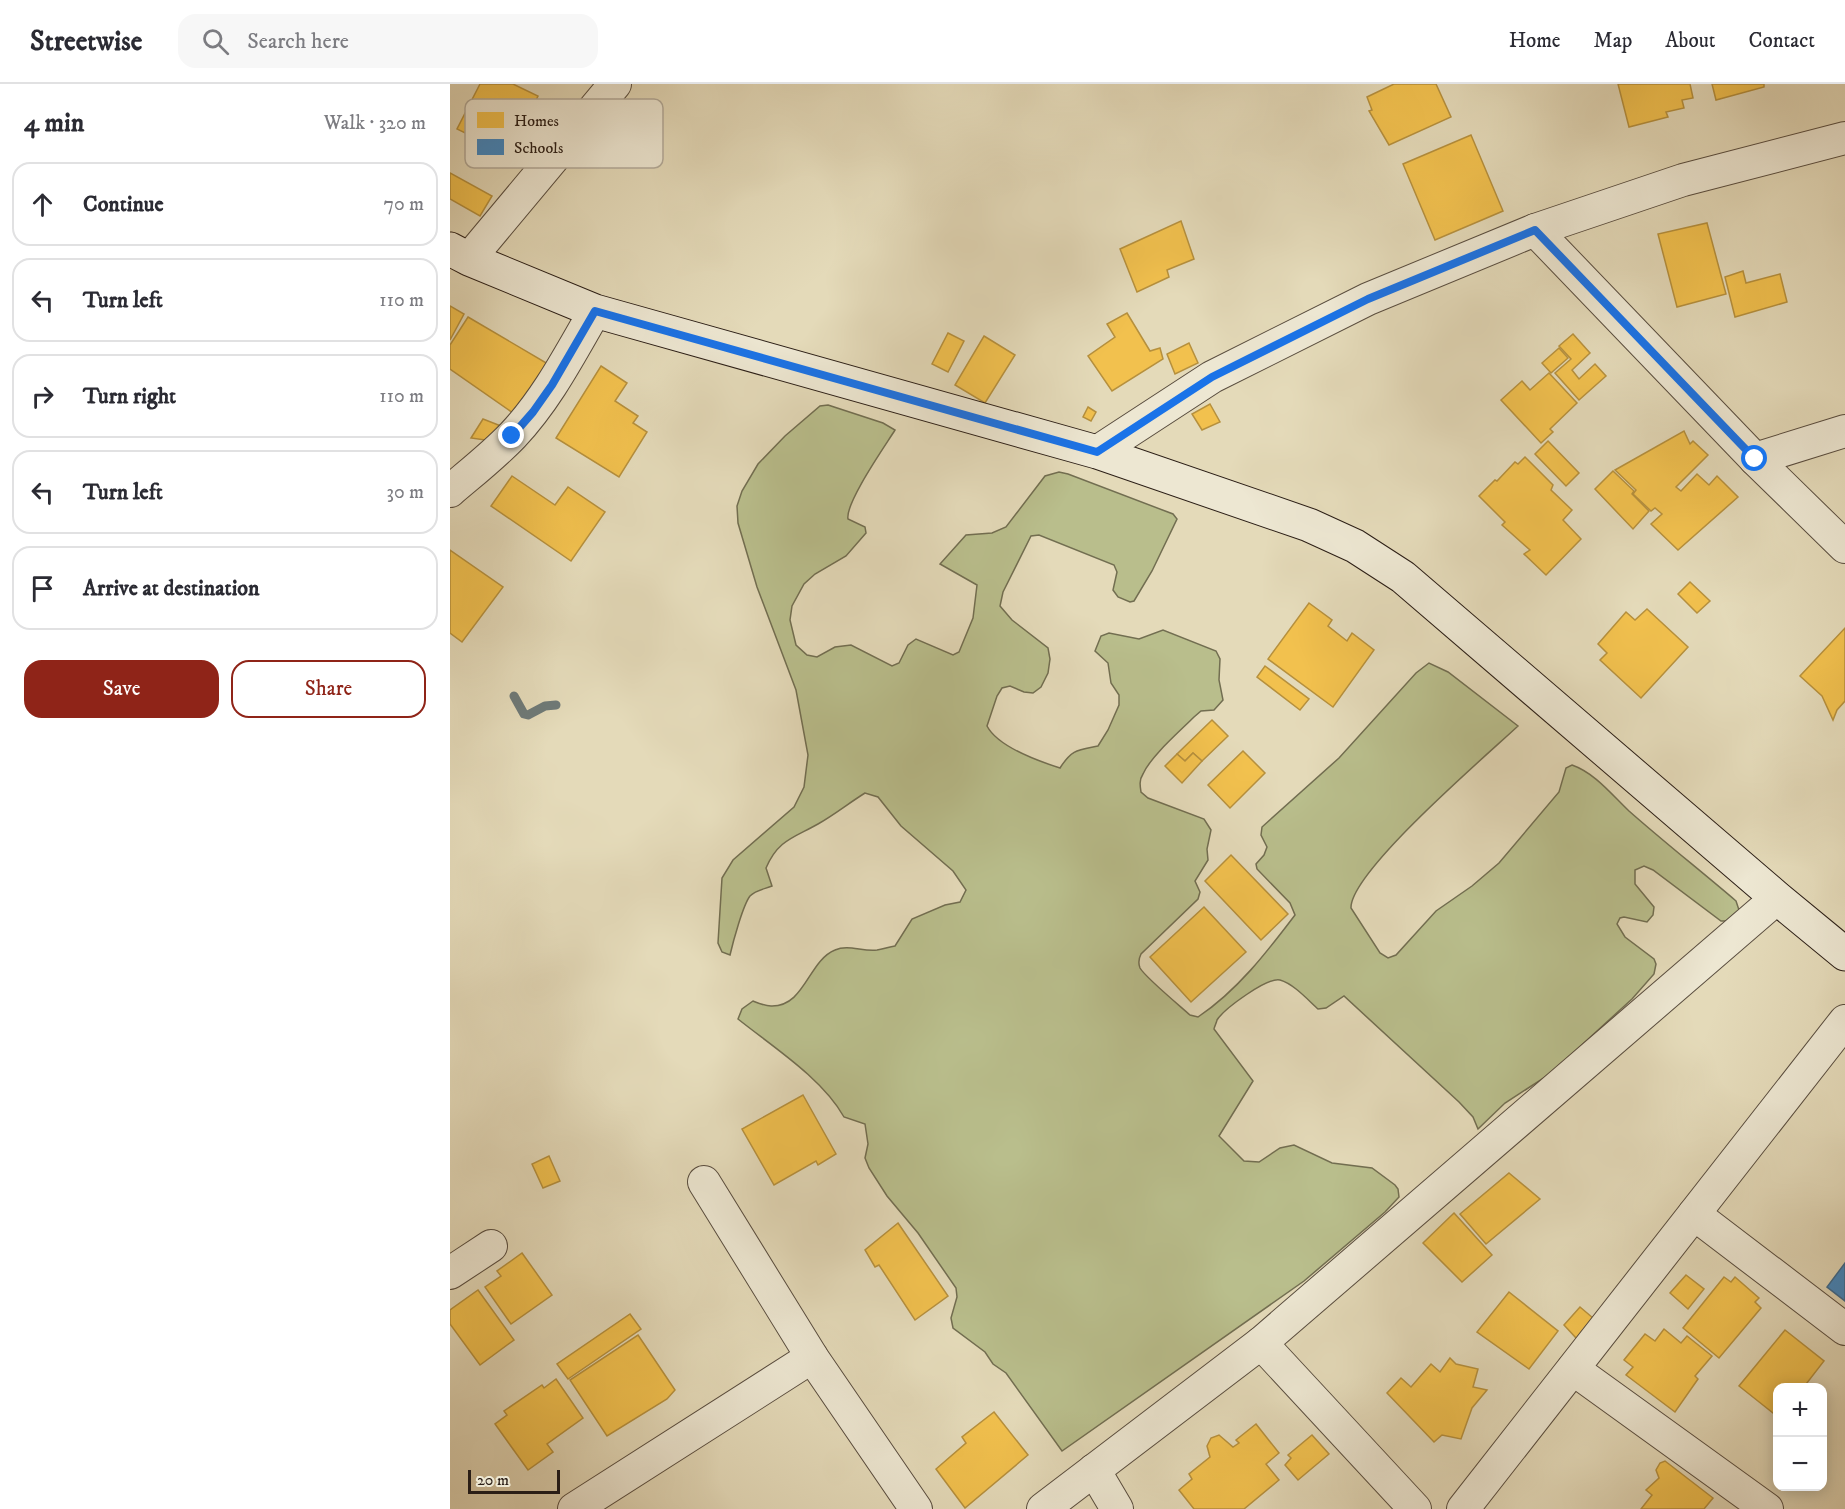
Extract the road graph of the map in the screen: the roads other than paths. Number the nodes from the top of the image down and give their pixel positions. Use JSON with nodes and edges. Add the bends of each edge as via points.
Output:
{"nodes":[{"id":1,"x":615,"y":84,"type":"edge"},
{"id":2,"x":601,"y":99,"type":"edge"},
{"id":3,"x":1845,"y":138,"type":"edge"},
{"id":4,"x":538,"y":168,"type":"edge"},
{"id":5,"x":1535,"y":230,"type":"junction"},
{"id":6,"x":459,"y":254,"type":"edge"},
{"id":7,"x":595,"y":311,"type":"junction"},
{"id":8,"x":1845,"y":431,"type":"edge"},
{"id":9,"x":1097,"y":452,"type":"junction"},
{"id":10,"x":1755,"y":459,"type":"junction"},
{"id":11,"x":450,"y":491,"type":"edge"},
{"id":12,"x":1845,"y":547,"type":"edge"},
{"id":13,"x":1777,"y":898,"type":"junction"},
{"id":14,"x":1845,"y":954,"type":"edge"},
{"id":15,"x":1845,"y":1021,"type":"edge"},
{"id":16,"x":704,"y":1182,"type":"dead end"},
{"id":17,"x":1694,"y":1214,"type":"junction"},
{"id":18,"x":492,"y":1246,"type":"dead end"},
{"id":19,"x":450,"y":1273,"type":"edge"},
{"id":20,"x":1845,"y":1329,"type":"edge"},
{"id":21,"x":1261,"y":1343,"type":"junction"},
{"id":22,"x":812,"y":1357,"type":"junction"},
{"id":23,"x":1573,"y":1368,"type":"junction"},
{"id":24,"x":1094,"y":1470,"type":"junction"},
{"id":25,"x":574,"y":1509,"type":"edge"},
{"id":26,"x":916,"y":1509,"type":"edge"},
{"id":27,"x":1042,"y":1509,"type":"edge"},
{"id":28,"x":1117,"y":1509,"type":"edge"},
{"id":29,"x":1415,"y":1509,"type":"edge"},
{"id":30,"x":1463,"y":1509,"type":"edge"},
{"id":31,"x":1767,"y":1509,"type":"edge"}],
"edges":[{"from":1,"to":2,"type":"street"},
{"from":3,"to":5,"type":"street","via":[[1683,180]]},
{"from":4,"to":6,"type":"street"},
{"from":5,"to":9,"type":"street","via":[[1368,299],[1223,371]]},
{"from":5,"to":10,"type":"street"},
{"from":6,"to":7,"type":"main road"},
{"from":7,"to":9,"type":"main road"},
{"from":7,"to":11,"type":"street","via":[[533,412]]},
{"from":8,"to":10,"type":"street"},
{"from":9,"to":13,"type":"main road","via":[[1309,525],[1355,546],[1403,577]]},
{"from":10,"to":12,"type":"street"},
{"from":13,"to":14,"type":"main road"},
{"from":13,"to":21,"type":"street"},
{"from":15,"to":17,"type":"street"},
{"from":16,"to":22,"type":"street"},
{"from":17,"to":20,"type":"street"},
{"from":17,"to":23,"type":"street"},
{"from":18,"to":19,"type":"street"},
{"from":21,"to":24,"type":"street"},
{"from":21,"to":29,"type":"street"},
{"from":22,"to":25,"type":"street"},
{"from":22,"to":26,"type":"street"},
{"from":23,"to":30,"type":"street"},
{"from":23,"to":31,"type":"street"},
{"from":24,"to":27,"type":"street"},
{"from":24,"to":28,"type":"street"}]}
